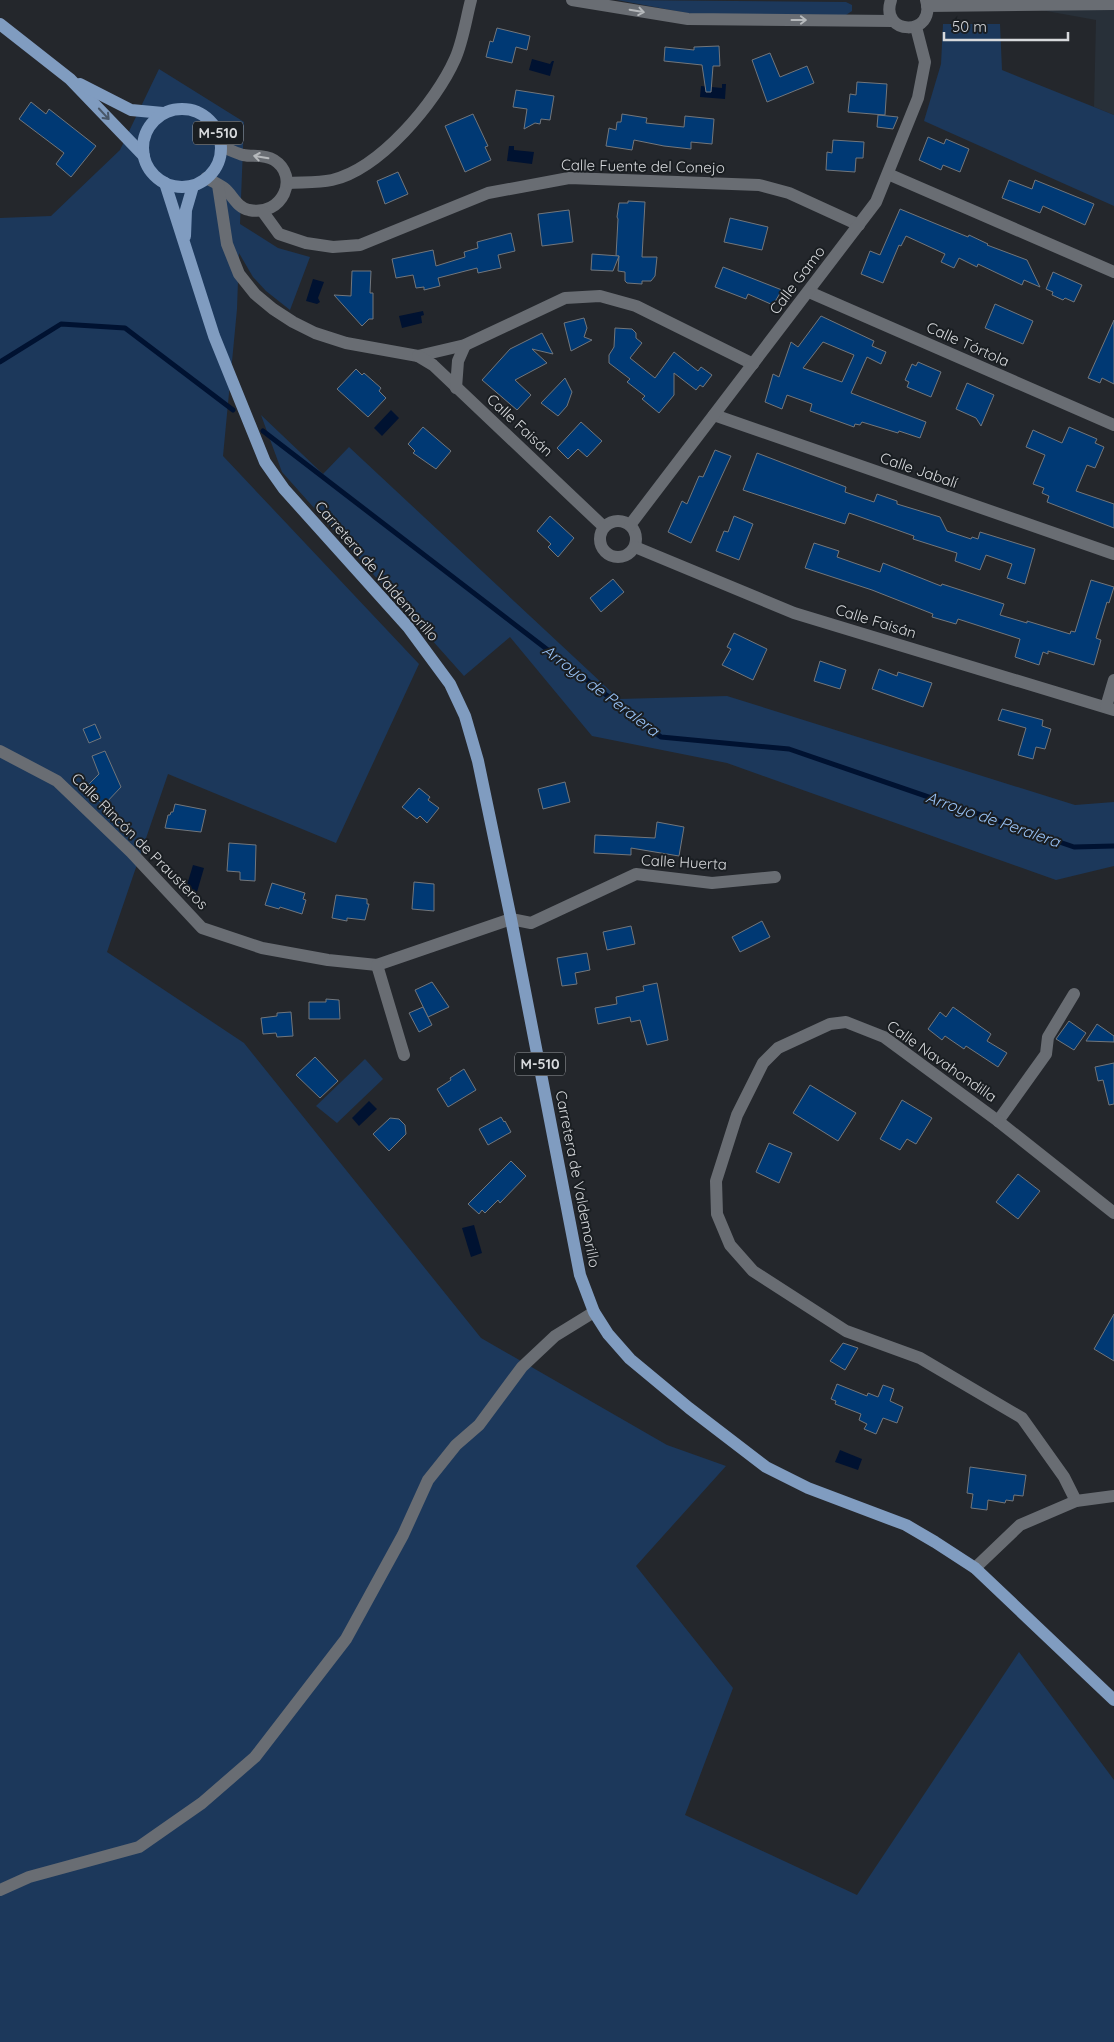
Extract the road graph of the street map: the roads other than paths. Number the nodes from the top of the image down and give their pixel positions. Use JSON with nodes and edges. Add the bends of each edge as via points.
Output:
{"nodes":[{"id":1,"x":471,"y":0,"type":"edge"},
{"id":2,"x":572,"y":0,"type":"edge"},
{"id":3,"x":891,"y":0,"type":"edge"},
{"id":4,"x":927,"y":3,"type":"edge"},
{"id":5,"x":1114,"y":4,"type":"edge"},
{"id":6,"x":893,"y":21,"type":"junction"},
{"id":7,"x":0,"y":24,"type":"edge"},
{"id":8,"x":916,"y":27,"type":"junction"},
{"id":9,"x":70,"y":79,"type":"junction"},
{"id":10,"x":163,"y":113,"type":"junction"},
{"id":11,"x":221,"y":147,"type":"junction"},
{"id":12,"x":144,"y":156,"type":"junction"},
{"id":13,"x":888,"y":174,"type":"junction"},
{"id":14,"x":206,"y":178,"type":"junction"},
{"id":15,"x":165,"y":183,"type":"junction"},
{"id":16,"x":287,"y":183,"type":"junction"},
{"id":17,"x":218,"y":184,"type":"junction"},
{"id":18,"x":193,"y":186,"type":"junction"},
{"id":19,"x":247,"y":210,"type":"junction"},
{"id":20,"x":262,"y":212,"type":"junction"},
{"id":21,"x":859,"y":226,"type":"junction"},
{"id":22,"x":225,"y":228,"type":"junction"},
{"id":23,"x":185,"y":246,"type":"junction"},
{"id":24,"x":1114,"y":272,"type":"edge"},
{"id":25,"x":808,"y":292,"type":"junction"},
{"id":26,"x":465,"y":345,"type":"junction"},
{"id":27,"x":418,"y":356,"type":"junction"},
{"id":28,"x":753,"y":364,"type":"junction"},
{"id":29,"x":456,"y":388,"type":"junction"},
{"id":30,"x":714,"y":415,"type":"junction"},
{"id":31,"x":1114,"y":425,"type":"edge"},
{"id":32,"x":630,"y":525,"type":"junction"},
{"id":33,"x":604,"y":527,"type":"junction"},
{"id":34,"x":635,"y":547,"type":"junction"},
{"id":35,"x":1114,"y":554,"type":"edge"},
{"id":36,"x":1114,"y":680,"type":"edge"},
{"id":37,"x":1110,"y":709,"type":"edge"},
{"id":38,"x":0,"y":751,"type":"edge"},
{"id":39,"x":775,"y":877,"type":"dead end"},
{"id":40,"x":511,"y":919,"type":"junction"},
{"id":41,"x":377,"y":965,"type":"junction"},
{"id":42,"x":1074,"y":994,"type":"dead end"},
{"id":43,"x":404,"y":1056,"type":"dead end"},
{"id":44,"x":998,"y":1122,"type":"junction"},
{"id":45,"x":1114,"y":1213,"type":"edge"},
{"id":46,"x":594,"y":1312,"type":"junction"},
{"id":47,"x":1114,"y":1496,"type":"edge"},
{"id":48,"x":1076,"y":1501,"type":"junction"},
{"id":49,"x":975,"y":1568,"type":"junction"},
{"id":50,"x":1114,"y":1700,"type":"edge"},
{"id":51,"x":0,"y":1890,"type":"edge"}],
"edges":[{"from":1,"to":16,"type":"street","via":[[455,59],[428,105],[393,144],[358,170],[334,179]]},
{"from":2,"to":6,"type":"street","one_way":true,"via":[[688,19]]},
{"from":3,"to":6,"type":"street","via":[[889,14]]},
{"from":4,"to":5,"type":"street"},
{"from":4,"to":8,"type":"street","via":[[927,15]]},
{"from":6,"to":8,"type":"street","via":[[907,28]]},
{"from":7,"to":9,"type":"main road","number":"M-510"},
{"from":8,"to":13,"type":"street","name":"Calle Gamo","via":[[925,62],[920,89]]},
{"from":9,"to":10,"type":"main road","number":"M-510","via":[[131,110]]},
{"from":9,"to":12,"type":"main road","number":"M-510","one_way":true},
{"from":10,"to":11,"type":"main road","number":"M-510","via":[[180,108],[197,111],[214,125],[220,135]]},
{"from":10,"to":12,"type":"main road","via":[[146,131]]},
{"from":11,"to":14,"type":"main road","number":"M-510","via":[[217,164]]},
{"from":16,"to":11,"type":"street","one_way":true,"via":[[283,170],[274,160]]},
{"from":12,"to":15,"type":"main road","number":"M-510","via":[[148,167]]},
{"from":13,"to":21,"type":"street","name":"Calle Gamo","via":[[876,202]]},
{"from":13,"to":24,"type":"street"},
{"from":14,"to":17,"type":"street"},
{"from":14,"to":18,"type":"main road","number":"M-510"},
{"from":15,"to":18,"type":"main road"},
{"from":15,"to":23,"type":"main road","name":"Carretera de Valdemorillo","number":"M-510"},
{"from":16,"to":20,"type":"street","via":[[281,200]]},
{"from":17,"to":19,"type":"street"},
{"from":17,"to":22,"type":"street"},
{"from":18,"to":23,"type":"main road","name":"Carretera de Valdemorillo","number":"M-510","via":[[186,210]]},
{"from":19,"to":20,"type":"street"},
{"from":19,"to":22,"type":"street","via":[[234,214]]},
{"from":20,"to":21,"type":"street","name":"Calle Fuente del Conejo","via":[[279,234],[333,247],[360,245],[488,193],[569,178],[759,185],[789,192]]},
{"from":21,"to":25,"type":"street","name":"Calle Gamo"},
{"from":22,"to":27,"type":"street","via":[[226,244],[239,274],[272,309],[315,333],[346,343]]},
{"from":23,"to":40,"type":"main road","name":"Carretera de Valdemorillo","number":"M-510","via":[[214,336],[265,462],[284,489],[408,627],[450,684],[465,716],[478,761]]},
{"from":25,"to":28,"type":"street","name":"Calle Gamo"},
{"from":25,"to":31,"type":"street","name":"Calle Tórtola"},
{"from":26,"to":27,"type":"street"},
{"from":26,"to":28,"type":"street","via":[[565,298],[600,296],[636,306]]},
{"from":26,"to":29,"type":"street","via":[[458,361]]},
{"from":27,"to":29,"type":"street","name":"Calle Faisán","via":[[433,365]]},
{"from":28,"to":30,"type":"street","name":"Calle Gamo"},
{"from":29,"to":33,"type":"street","name":"Calle Faisán"},
{"from":30,"to":32,"type":"street","name":"Calle Gamo"},
{"from":30,"to":35,"type":"street","name":"Calle Jabalí"},
{"from":32,"to":33,"type":"street","via":[[616,521]]},
{"from":32,"to":34,"type":"street","via":[[635,531]]},
{"from":33,"to":34,"type":"street","via":[[600,542],[608,554],[623,557]]},
{"from":34,"to":37,"type":"street","name":"Calle Faisán","via":[[794,613]]},
{"from":36,"to":37,"type":"street"},
{"from":38,"to":41,"type":"street","name":"Calle Rincón de Prausteros","via":[[57,781],[131,852],[202,928],[262,948]]},
{"from":39,"to":40,"type":"street","name":"Calle Huerta","via":[[712,883],[636,874],[531,923]]},
{"from":40,"to":41,"type":"street","name":"Calle Rincón de Prausteros"},
{"from":40,"to":46,"type":"main road","name":"Carretera de Valdemorillo","number":"M-510","via":[[580,1275]]},
{"from":41,"to":43,"type":"street"},
{"from":42,"to":44,"type":"street","name":"Calle Navahondilla","via":[[1048,1037],[1046,1054]]},
{"from":44,"to":45,"type":"street","name":"Calle Navahondilla"},
{"from":44,"to":48,"type":"street","name":"Calle Navahondilla","via":[[884,1037],[846,1022],[830,1024],[778,1048],[764,1063],[737,1114],[716,1181],[717,1214],[730,1245],[753,1271],[846,1331],[920,1358],[1022,1418],[1064,1477]]},
{"from":46,"to":49,"type":"main road","name":"Carretera de Valdemorillo","number":"M-510","via":[[630,1359],[766,1467],[808,1488],[906,1525]]},
{"from":46,"to":51,"type":"street","via":[[554,1336],[522,1367],[479,1426],[456,1445],[428,1480],[403,1535],[346,1639],[255,1756],[202,1803],[139,1847],[30,1877]]},
{"from":47,"to":48,"type":"street"},
{"from":48,"to":49,"type":"street","via":[[1020,1524]]},
{"from":49,"to":50,"type":"main road","name":"Carretera de Valdemorillo","number":"M-510"}]}
